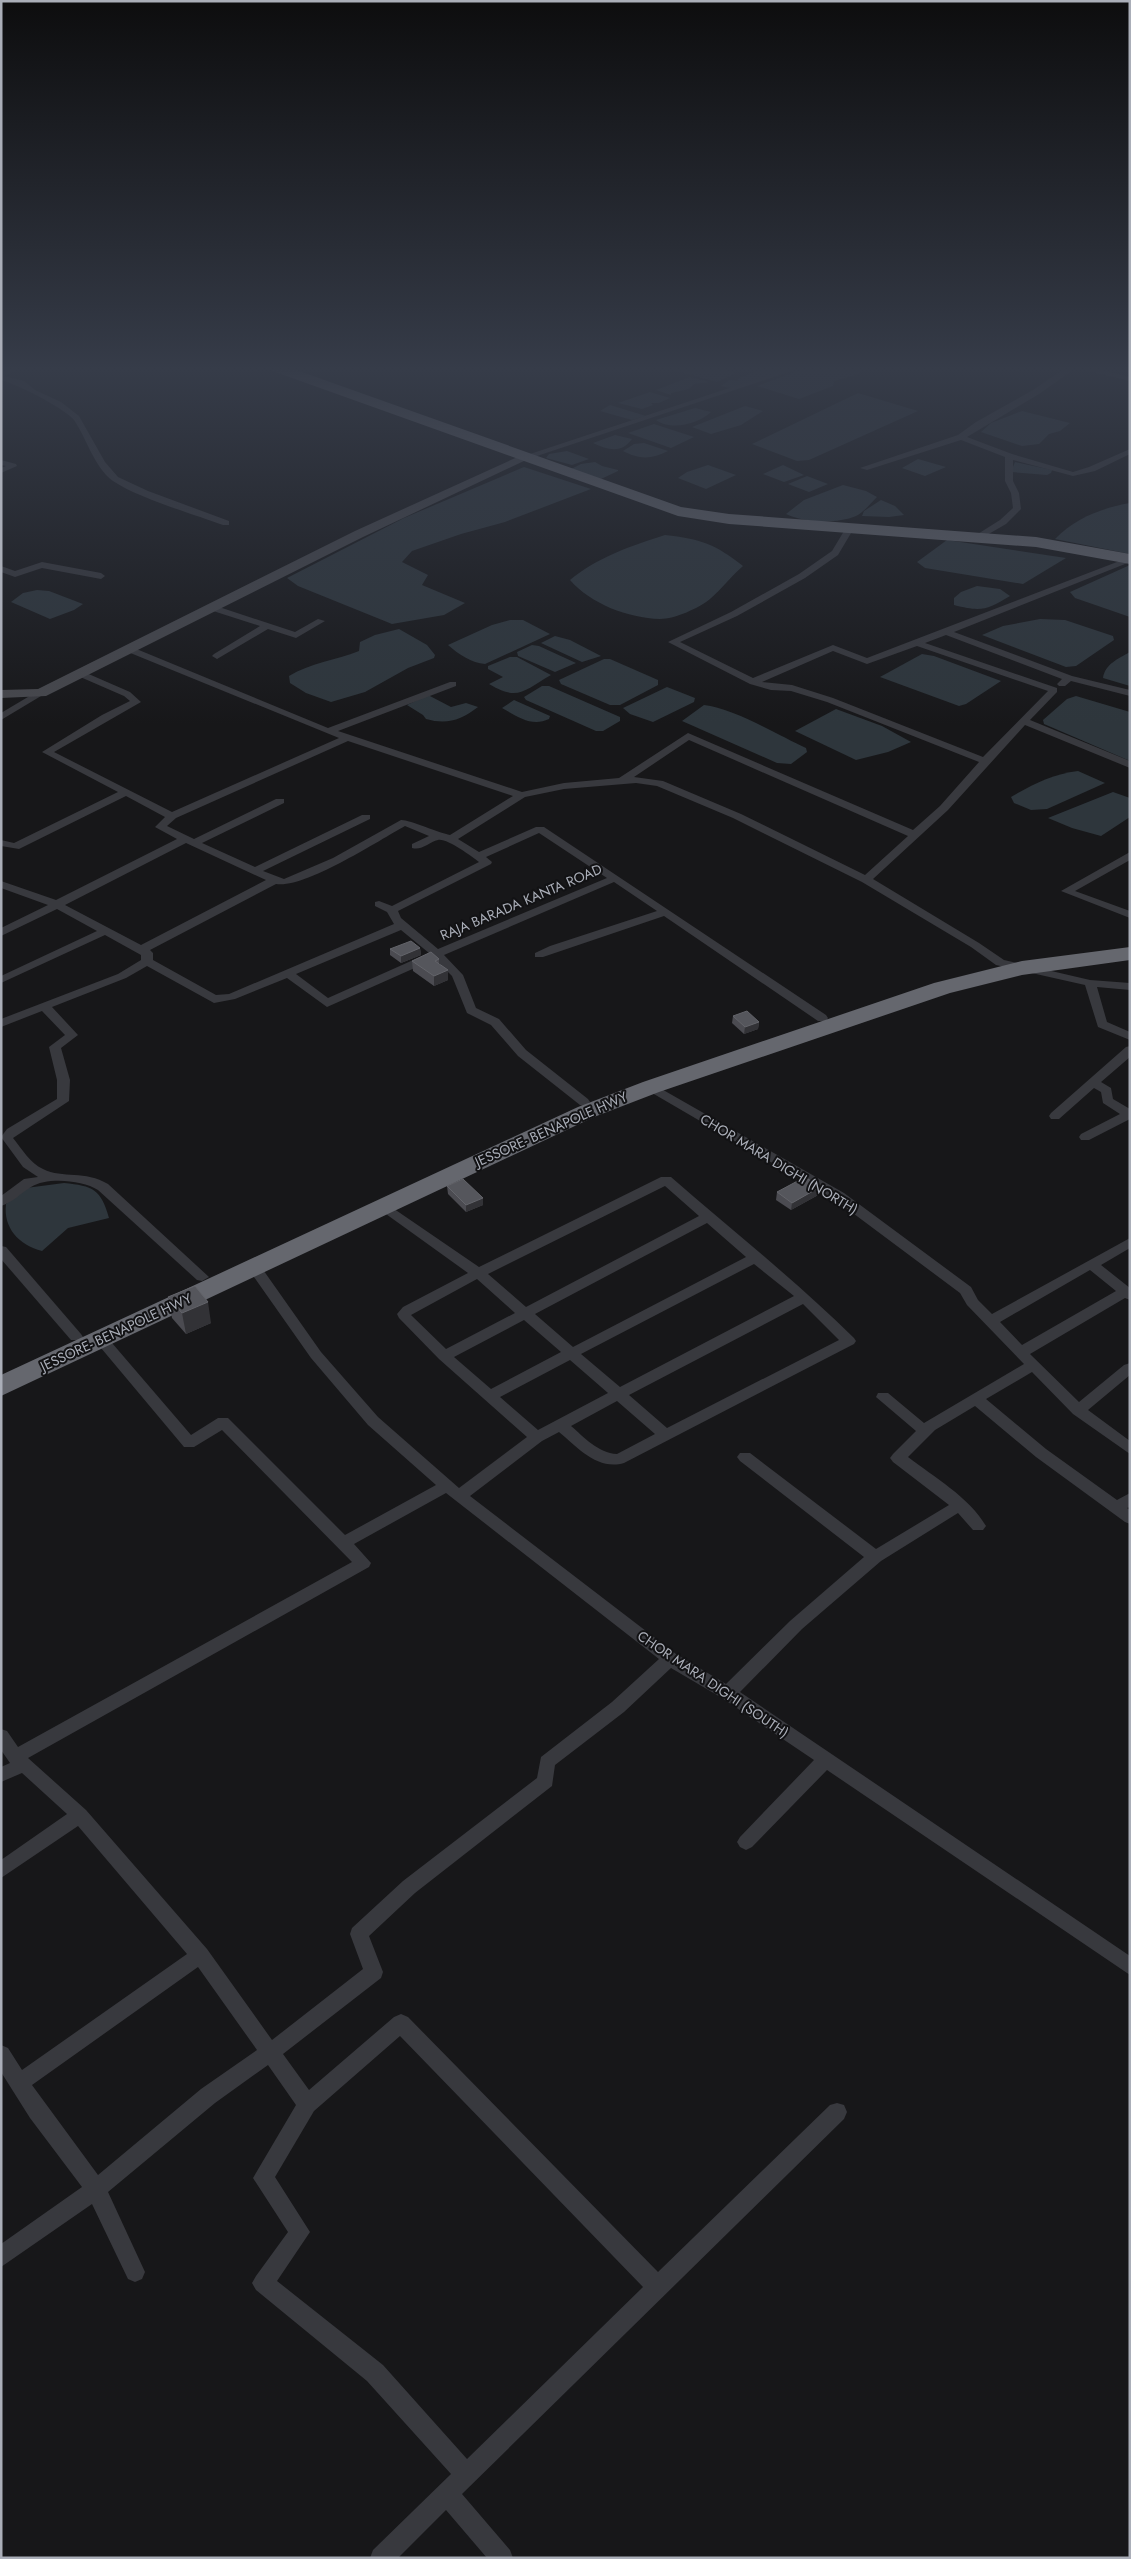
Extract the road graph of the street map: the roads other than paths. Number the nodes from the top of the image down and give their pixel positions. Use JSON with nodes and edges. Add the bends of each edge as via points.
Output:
{"nodes":[{"id":1,"x":129,"y":485,"type":"edge"},
{"id":2,"x":463,"y":485,"type":"edge"},
{"id":3,"x":603,"y":485,"type":"edge"},
{"id":4,"x":1011,"y":485,"type":"edge"},
{"id":5,"x":226,"y":523,"type":"dead end"},
{"id":6,"x":850,"y":528,"type":"junction"},
{"id":7,"x":977,"y":537,"type":"junction"},
{"id":8,"x":1130,"y":559,"type":"edge"},
{"id":9,"x":1,"y":569,"type":"edge"},
{"id":10,"x":101,"y":576,"type":"dead end"},
{"id":11,"x":213,"y":608,"type":"junction"},
{"id":12,"x":321,"y":620,"type":"dead end"},
{"id":13,"x":268,"y":625,"type":"junction"},
{"id":14,"x":947,"y":632,"type":"junction"},
{"id":15,"x":917,"y":643,"type":"junction"},
{"id":16,"x":130,"y":650,"type":"junction"},
{"id":17,"x":217,"y":656,"type":"dead end"},
{"id":18,"x":81,"y":674,"type":"junction"},
{"id":19,"x":1069,"y":678,"type":"junction"},
{"id":20,"x":753,"y":682,"type":"junction"},
{"id":21,"x":453,"y":684,"type":"dead end"},
{"id":22,"x":1054,"y":690,"type":"junction"},
{"id":23,"x":41,"y":693,"type":"junction"},
{"id":24,"x":1130,"y":693,"type":"edge"},
{"id":25,"x":1,"y":694,"type":"edge"},
{"id":26,"x":1,"y":716,"type":"edge"},
{"id":27,"x":1024,"y":721,"type":"junction"},
{"id":28,"x":328,"y":731,"type":"junction"},
{"id":29,"x":349,"y":737,"type":"junction"},
{"id":30,"x":985,"y":761,"type":"junction"},
{"id":31,"x":1130,"y":765,"type":"edge"},
{"id":32,"x":622,"y":781,"type":"junction"},
{"id":33,"x":125,"y":793,"type":"junction"},
{"id":34,"x":522,"y":795,"type":"junction"},
{"id":35,"x":280,"y":802,"type":"dead end"},
{"id":36,"x":172,"y":816,"type":"junction"},
{"id":37,"x":366,"y":816,"type":"dead end"},
{"id":38,"x":470,"y":828,"type":"junction"},
{"id":39,"x":914,"y":836,"type":"junction"},
{"id":40,"x":452,"y":840,"type":"junction"},
{"id":41,"x":190,"y":841,"type":"junction"},
{"id":42,"x":1,"y":842,"type":"edge"},
{"id":43,"x":416,"y":846,"type":"dead end"},
{"id":44,"x":1130,"y":855,"type":"edge"},
{"id":45,"x":479,"y":856,"type":"junction"},
{"id":46,"x":255,"y":871,"type":"junction"},
{"id":47,"x":615,"y":878,"type":"junction"},
{"id":48,"x":274,"y":880,"type":"junction"},
{"id":49,"x":866,"y":880,"type":"junction"},
{"id":50,"x":2,"y":886,"type":"edge"},
{"id":51,"x":56,"y":904,"type":"junction"},
{"id":52,"x":379,"y":904,"type":"dead end"},
{"id":53,"x":392,"y":910,"type":"junction"},
{"id":54,"x":664,"y":912,"type":"junction"},
{"id":55,"x":1130,"y":914,"type":"edge"},
{"id":56,"x":402,"y":925,"type":"junction"},
{"id":57,"x":105,"y":931,"type":"junction"},
{"id":58,"x":1,"y":933,"type":"edge"},
{"id":59,"x":1130,"y":944,"type":"edge"},
{"id":60,"x":1130,"y":953,"type":"edge"},
{"id":61,"x":437,"y":954,"type":"junction"},
{"id":62,"x":539,"y":955,"type":"dead end"},
{"id":63,"x":144,"y":956,"type":"junction"},
{"id":64,"x":1011,"y":966,"type":"junction"},
{"id":65,"x":287,"y":972,"type":"junction"},
{"id":66,"x":1,"y":980,"type":"edge"},
{"id":67,"x":1090,"y":983,"type":"junction"},
{"id":68,"x":1130,"y":987,"type":"edge"},
{"id":69,"x":45,"y":1008,"type":"junction"},
{"id":70,"x":822,"y":1018,"type":"junction"},
{"id":71,"x":1,"y":1023,"type":"edge"},
{"id":72,"x":1130,"y":1036,"type":"edge"},
{"id":73,"x":1130,"y":1050,"type":"edge"},
{"id":74,"x":1093,"y":1082,"type":"junction"},
{"id":75,"x":651,"y":1087,"type":"junction"},
{"id":76,"x":584,"y":1102,"type":"junction"},
{"id":77,"x":1130,"y":1114,"type":"edge"},
{"id":78,"x":1054,"y":1116,"type":"dead end"},
{"id":79,"x":1085,"y":1137,"type":"dead end"},
{"id":80,"x":63,"y":1176,"type":"junction"},
{"id":81,"x":1,"y":1202,"type":"edge"},
{"id":82,"x":384,"y":1206,"type":"junction"},
{"id":83,"x":709,"y":1216,"type":"junction"},
{"id":84,"x":1130,"y":1242,"type":"edge"},
{"id":85,"x":1,"y":1250,"type":"edge"},
{"id":86,"x":755,"y":1258,"type":"junction"},
{"id":87,"x":1091,"y":1264,"type":"junction"},
{"id":88,"x":254,"y":1267,"type":"junction"},
{"id":89,"x":478,"y":1273,"type":"junction"},
{"id":90,"x":202,"y":1277,"type":"junction"},
{"id":91,"x":1127,"y":1294,"type":"edge"},
{"id":92,"x":804,"y":1297,"type":"junction"},
{"id":93,"x":525,"y":1312,"type":"junction"},
{"id":94,"x":991,"y":1321,"type":"junction"},
{"id":95,"x":76,"y":1337,"type":"junction"},
{"id":96,"x":101,"y":1339,"type":"junction"},
{"id":97,"x":1022,"y":1352,"type":"junction"},
{"id":98,"x":569,"y":1353,"type":"junction"},
{"id":99,"x":444,"y":1356,"type":"junction"},
{"id":100,"x":1033,"y":1365,"type":"junction"},
{"id":101,"x":1129,"y":1368,"type":"edge"},
{"id":102,"x":1,"y":1372,"type":"edge"},
{"id":103,"x":1,"y":1386,"type":"edge"},
{"id":104,"x":490,"y":1395,"type":"junction"},
{"id":105,"x":620,"y":1395,"type":"junction"},
{"id":106,"x":883,"y":1398,"type":"dead end"},
{"id":107,"x":974,"y":1398,"type":"junction"},
{"id":108,"x":1078,"y":1410,"type":"junction"},
{"id":109,"x":560,"y":1426,"type":"junction"},
{"id":110,"x":925,"y":1430,"type":"junction"},
{"id":111,"x":666,"y":1435,"type":"junction"},
{"id":112,"x":537,"y":1437,"type":"junction"},
{"id":113,"x":1130,"y":1449,"type":"edge"},
{"id":114,"x":745,"y":1456,"type":"dead end"},
{"id":115,"x":453,"y":1491,"type":"junction"},
{"id":116,"x":1130,"y":1499,"type":"edge"},
{"id":117,"x":960,"y":1505,"type":"junction"},
{"id":118,"x":1116,"y":1508,"type":"junction"},
{"id":119,"x":1130,"y":1518,"type":"edge"},
{"id":120,"x":978,"y":1526,"type":"dead end"},
{"id":121,"x":344,"y":1543,"type":"junction"},
{"id":122,"x":875,"y":1557,"type":"junction"},
{"id":123,"x":670,"y":1658,"type":"junction"},
{"id":124,"x":728,"y":1693,"type":"junction"},
{"id":125,"x":1,"y":1736,"type":"edge"},
{"id":126,"x":825,"y":1760,"type":"junction"},
{"id":127,"x":19,"y":1761,"type":"junction"},
{"id":128,"x":1,"y":1775,"type":"edge"},
{"id":129,"x":80,"y":1815,"type":"junction"},
{"id":130,"x":746,"y":1842,"type":"dead end"},
{"id":131,"x":1,"y":1870,"type":"edge"},
{"id":132,"x":200,"y":1955,"type":"junction"},
{"id":133,"x":1130,"y":1967,"type":"edge"},
{"id":134,"x":271,"y":2052,"type":"junction"},
{"id":135,"x":1,"y":2054,"type":"edge"},
{"id":136,"x":19,"y":2083,"type":"junction"},
{"id":137,"x":307,"y":2104,"type":"junction"},
{"id":138,"x":837,"y":2112,"type":"dead end"},
{"id":139,"x":96,"y":2188,"type":"junction"},
{"id":140,"x":1,"y":2257,"type":"edge"},
{"id":141,"x":135,"y":2272,"type":"dead end"},
{"id":142,"x":658,"y":2287,"type":"junction"},
{"id":143,"x":466,"y":2475,"type":"junction"},
{"id":144,"x":447,"y":2494,"type":"junction"},
{"id":145,"x":381,"y":2558,"type":"edge"},
{"id":146,"x":502,"y":2558,"type":"edge"}],
"edges":[{"from":1,"to":5,"type":"street"},
{"from":2,"to":11,"type":"street"},
{"from":3,"to":6,"type":"highway","via":[[698,515]]},
{"from":4,"to":7,"type":"street","via":[[1017,509],[1003,522]]},
{"from":6,"to":7,"type":"highway"},
{"from":6,"to":20,"type":"street","via":[[835,553],[802,576],[734,614],[673,642]]},
{"from":7,"to":8,"type":"highway","via":[[1054,544]]},
{"from":8,"to":14,"type":"street"},
{"from":9,"to":10,"type":"street","via":[[15,574],[42,565]]},
{"from":11,"to":13,"type":"street"},
{"from":11,"to":16,"type":"street"},
{"from":12,"to":13,"type":"street","via":[[296,636]]},
{"from":13,"to":17,"type":"street"},
{"from":14,"to":15,"type":"street"},
{"from":14,"to":19,"type":"street"},
{"from":15,"to":20,"type":"street","via":[[867,661],[833,648]]},
{"from":15,"to":22,"type":"street"},
{"from":16,"to":18,"type":"street"},
{"from":16,"to":28,"type":"street"},
{"from":18,"to":23,"type":"street"},
{"from":18,"to":33,"type":"street","via":[[127,694],[136,702],[47,752]]},
{"from":19,"to":22,"type":"street"},
{"from":19,"to":24,"type":"street"},
{"from":20,"to":30,"type":"street","via":[[792,688],[830,700]]},
{"from":21,"to":28,"type":"street"},
{"from":22,"to":27,"type":"street"},
{"from":23,"to":25,"type":"street"},
{"from":23,"to":26,"type":"street"},
{"from":27,"to":30,"type":"street"},
{"from":27,"to":31,"type":"street"},
{"from":28,"to":29,"type":"street"},
{"from":29,"to":34,"type":"street"},
{"from":29,"to":36,"type":"street"},
{"from":30,"to":39,"type":"street","via":[[944,808]]},
{"from":32,"to":34,"type":"street","via":[[564,786]]},
{"from":32,"to":39,"type":"street","via":[[688,736]]},
{"from":32,"to":49,"type":"street","via":[[659,783],[737,816]]},
{"from":33,"to":36,"type":"street"},
{"from":33,"to":42,"type":"street","via":[[15,847]]},
{"from":34,"to":38,"type":"street"},
{"from":35,"to":41,"type":"street"},
{"from":36,"to":41,"type":"street","via":[[160,828]]},
{"from":37,"to":46,"type":"street"},
{"from":38,"to":40,"type":"street"},
{"from":38,"to":43,"type":"street","via":[[450,831]]},
{"from":39,"to":49,"type":"street"},
{"from":40,"to":45,"type":"street"},
{"from":40,"to":48,"type":"street","via":[[405,822],[322,867],[285,882]]},
{"from":41,"to":46,"type":"street"},
{"from":41,"to":51,"type":"street"},
{"from":44,"to":55,"type":"street","via":[[1066,891]]},
{"from":45,"to":47,"type":"street","name":"RAJA BARADA KANTA ROAD","via":[[540,829]]},
{"from":45,"to":53,"type":"street","via":[[487,862]]},
{"from":46,"to":48,"type":"street"},
{"from":47,"to":54,"type":"street"},
{"from":47,"to":61,"type":"street","name":"RAJA BARADA KANTA ROAD"},
{"from":48,"to":63,"type":"street"},
{"from":49,"to":64,"type":"street"},
{"from":50,"to":51,"type":"street"},
{"from":51,"to":57,"type":"street"},
{"from":51,"to":58,"type":"street"},
{"from":52,"to":53,"type":"street"},
{"from":53,"to":56,"type":"street"},
{"from":54,"to":62,"type":"street","via":[[566,943]]},
{"from":54,"to":70,"type":"street"},
{"from":56,"to":61,"type":"street"},
{"from":56,"to":65,"type":"street"},
{"from":57,"to":63,"type":"street"},
{"from":57,"to":66,"type":"street"},
{"from":59,"to":64,"type":"highway","name":"JESSORE- BENAPOLE HWY"},
{"from":60,"to":64,"type":"highway","name":"JESSORE- BENAPOLE HWY"},
{"from":61,"to":65,"type":"street","via":[[326,1003]]},
{"from":61,"to":76,"type":"street","name":"RAJA BARADA KANTA ROAD","via":[[457,975],[471,1010],[495,1022],[522,1054]]},
{"from":63,"to":65,"type":"street","via":[[214,999],[231,997]]},
{"from":63,"to":69,"type":"street","via":[[122,976]]},
{"from":64,"to":67,"type":"street"},
{"from":64,"to":70,"type":"highway","name":"JESSORE- BENAPOLE HWY","via":[[921,984]]},
{"from":64,"to":75,"type":"highway","name":"JESSORE- BENAPOLE HWY"},
{"from":67,"to":68,"type":"street"},
{"from":67,"to":72,"type":"street","via":[[1102,1024]]},
{"from":69,"to":71,"type":"street"},
{"from":69,"to":80,"type":"street","via":[[72,1035],[55,1047],[67,1087],[63,1101],[11,1132],[7,1138],[28,1165],[42,1174]]},
{"from":70,"to":76,"type":"highway","name":"JESSORE- BENAPOLE HWY"},
{"from":73,"to":74,"type":"street"},
{"from":74,"to":77,"type":"street","via":[[1107,1091],[1107,1100]]},
{"from":74,"to":78,"type":"street"},
{"from":75,"to":82,"type":"highway","name":"JESSORE- BENAPOLE HWY","via":[[516,1144]]},
{"from":75,"to":94,"type":"street","name":"CHOR MARA DIGHI (NORTH)","via":[[839,1196],[966,1290],[972,1302]]},
{"from":76,"to":90,"type":"highway","name":"JESSORE- BENAPOLE HWY"},
{"from":77,"to":79,"type":"street"},
{"from":80,"to":81,"type":"street","via":[[29,1182]]},
{"from":80,"to":90,"type":"street","via":[[92,1179],[103,1186]]},
{"from":82,"to":88,"type":"highway","name":"JESSORE- BENAPOLE HWY"},
{"from":82,"to":89,"type":"street"},
{"from":83,"to":86,"type":"street"},
{"from":83,"to":89,"type":"street","via":[[666,1180]]},
{"from":83,"to":93,"type":"street"},
{"from":84,"to":87,"type":"street"},
{"from":85,"to":95,"type":"street"},
{"from":86,"to":92,"type":"street"},
{"from":86,"to":98,"type":"street"},
{"from":87,"to":91,"type":"street"},
{"from":87,"to":94,"type":"street"},
{"from":88,"to":96,"type":"highway","name":"JESSORE- BENAPOLE HWY"},
{"from":88,"to":115,"type":"street","name":"CHOR MARA DIGHI (SOUTH)","via":[[316,1354],[373,1421]]},
{"from":89,"to":93,"type":"street"},
{"from":89,"to":99,"type":"street","via":[[404,1314]]},
{"from":90,"to":95,"type":"highway","name":"JESSORE- BENAPOLE HWY"},
{"from":91,"to":97,"type":"street"},
{"from":92,"to":105,"type":"street"},
{"from":92,"to":111,"type":"street","via":[[849,1341]]},
{"from":93,"to":98,"type":"street"},
{"from":93,"to":99,"type":"street"},
{"from":94,"to":97,"type":"street","name":"CHOR MARA DIGHI (NORTH)"},
{"from":95,"to":102,"type":"highway","name":"JESSORE- BENAPOLE HWY"},
{"from":96,"to":103,"type":"highway","name":"JESSORE- BENAPOLE HWY"},
{"from":96,"to":121,"type":"street","via":[[189,1443],[223,1422]]},
{"from":97,"to":100,"type":"street","name":"CHOR MARA DIGHI (NORTH)"},
{"from":98,"to":104,"type":"street"},
{"from":98,"to":105,"type":"street"},
{"from":99,"to":104,"type":"street"},
{"from":100,"to":107,"type":"street"},
{"from":100,"to":108,"type":"street","name":"CHOR MARA DIGHI (NORTH)"},
{"from":101,"to":108,"type":"street"},
{"from":104,"to":112,"type":"street"},
{"from":105,"to":109,"type":"street"},
{"from":105,"to":111,"type":"street"},
{"from":106,"to":110,"type":"street"},
{"from":107,"to":110,"type":"street"},
{"from":107,"to":118,"type":"street"},
{"from":108,"to":113,"type":"street","name":"CHOR MARA DIGHI (NORTH)"},
{"from":109,"to":111,"type":"street","via":[[600,1457],[610,1460],[619,1459]]},
{"from":109,"to":112,"type":"street"},
{"from":110,"to":117,"type":"street","via":[[898,1458]]},
{"from":112,"to":115,"type":"street"},
{"from":114,"to":122,"type":"street"},
{"from":115,"to":121,"type":"street"},
{"from":115,"to":123,"type":"street","name":"CHOR MARA DIGHI (SOUTH)"},
{"from":116,"to":118,"type":"street"},
{"from":117,"to":120,"type":"street"},
{"from":117,"to":122,"type":"street"},
{"from":118,"to":119,"type":"street"},
{"from":121,"to":127,"type":"street","via":[[363,1563]]},
{"from":122,"to":124,"type":"street","via":[[796,1625]]},
{"from":123,"to":124,"type":"street","name":"CHOR MARA DIGHI (SOUTH)"},
{"from":123,"to":134,"type":"street","via":[[618,1707],[547,1762],[546,1781],[408,1887],[359,1934],[374,1972]]},
{"from":124,"to":126,"type":"street","name":"CHOR MARA DIGHI (SOUTH)"},
{"from":125,"to":127,"type":"street"},
{"from":126,"to":130,"type":"street"},
{"from":126,"to":133,"type":"street","name":"CHOR MARA DIGHI (SOUTH)"},
{"from":127,"to":128,"type":"street"},
{"from":127,"to":129,"type":"street"},
{"from":129,"to":131,"type":"street"},
{"from":129,"to":132,"type":"street"},
{"from":132,"to":134,"type":"street"},
{"from":132,"to":136,"type":"street"},
{"from":134,"to":137,"type":"street"},
{"from":134,"to":139,"type":"street","via":[[208,2096]]},
{"from":135,"to":136,"type":"street"},
{"from":136,"to":139,"type":"street"},
{"from":137,"to":142,"type":"street","via":[[401,2023]]},
{"from":137,"to":143,"type":"street","via":[[263,2178],[300,2232],[263,2283],[374,2373]]},
{"from":138,"to":142,"type":"street"},
{"from":139,"to":140,"type":"street"},
{"from":139,"to":141,"type":"street"},
{"from":142,"to":143,"type":"street"},
{"from":143,"to":144,"type":"street"},
{"from":144,"to":145,"type":"street"},
{"from":144,"to":146,"type":"street"}]}
